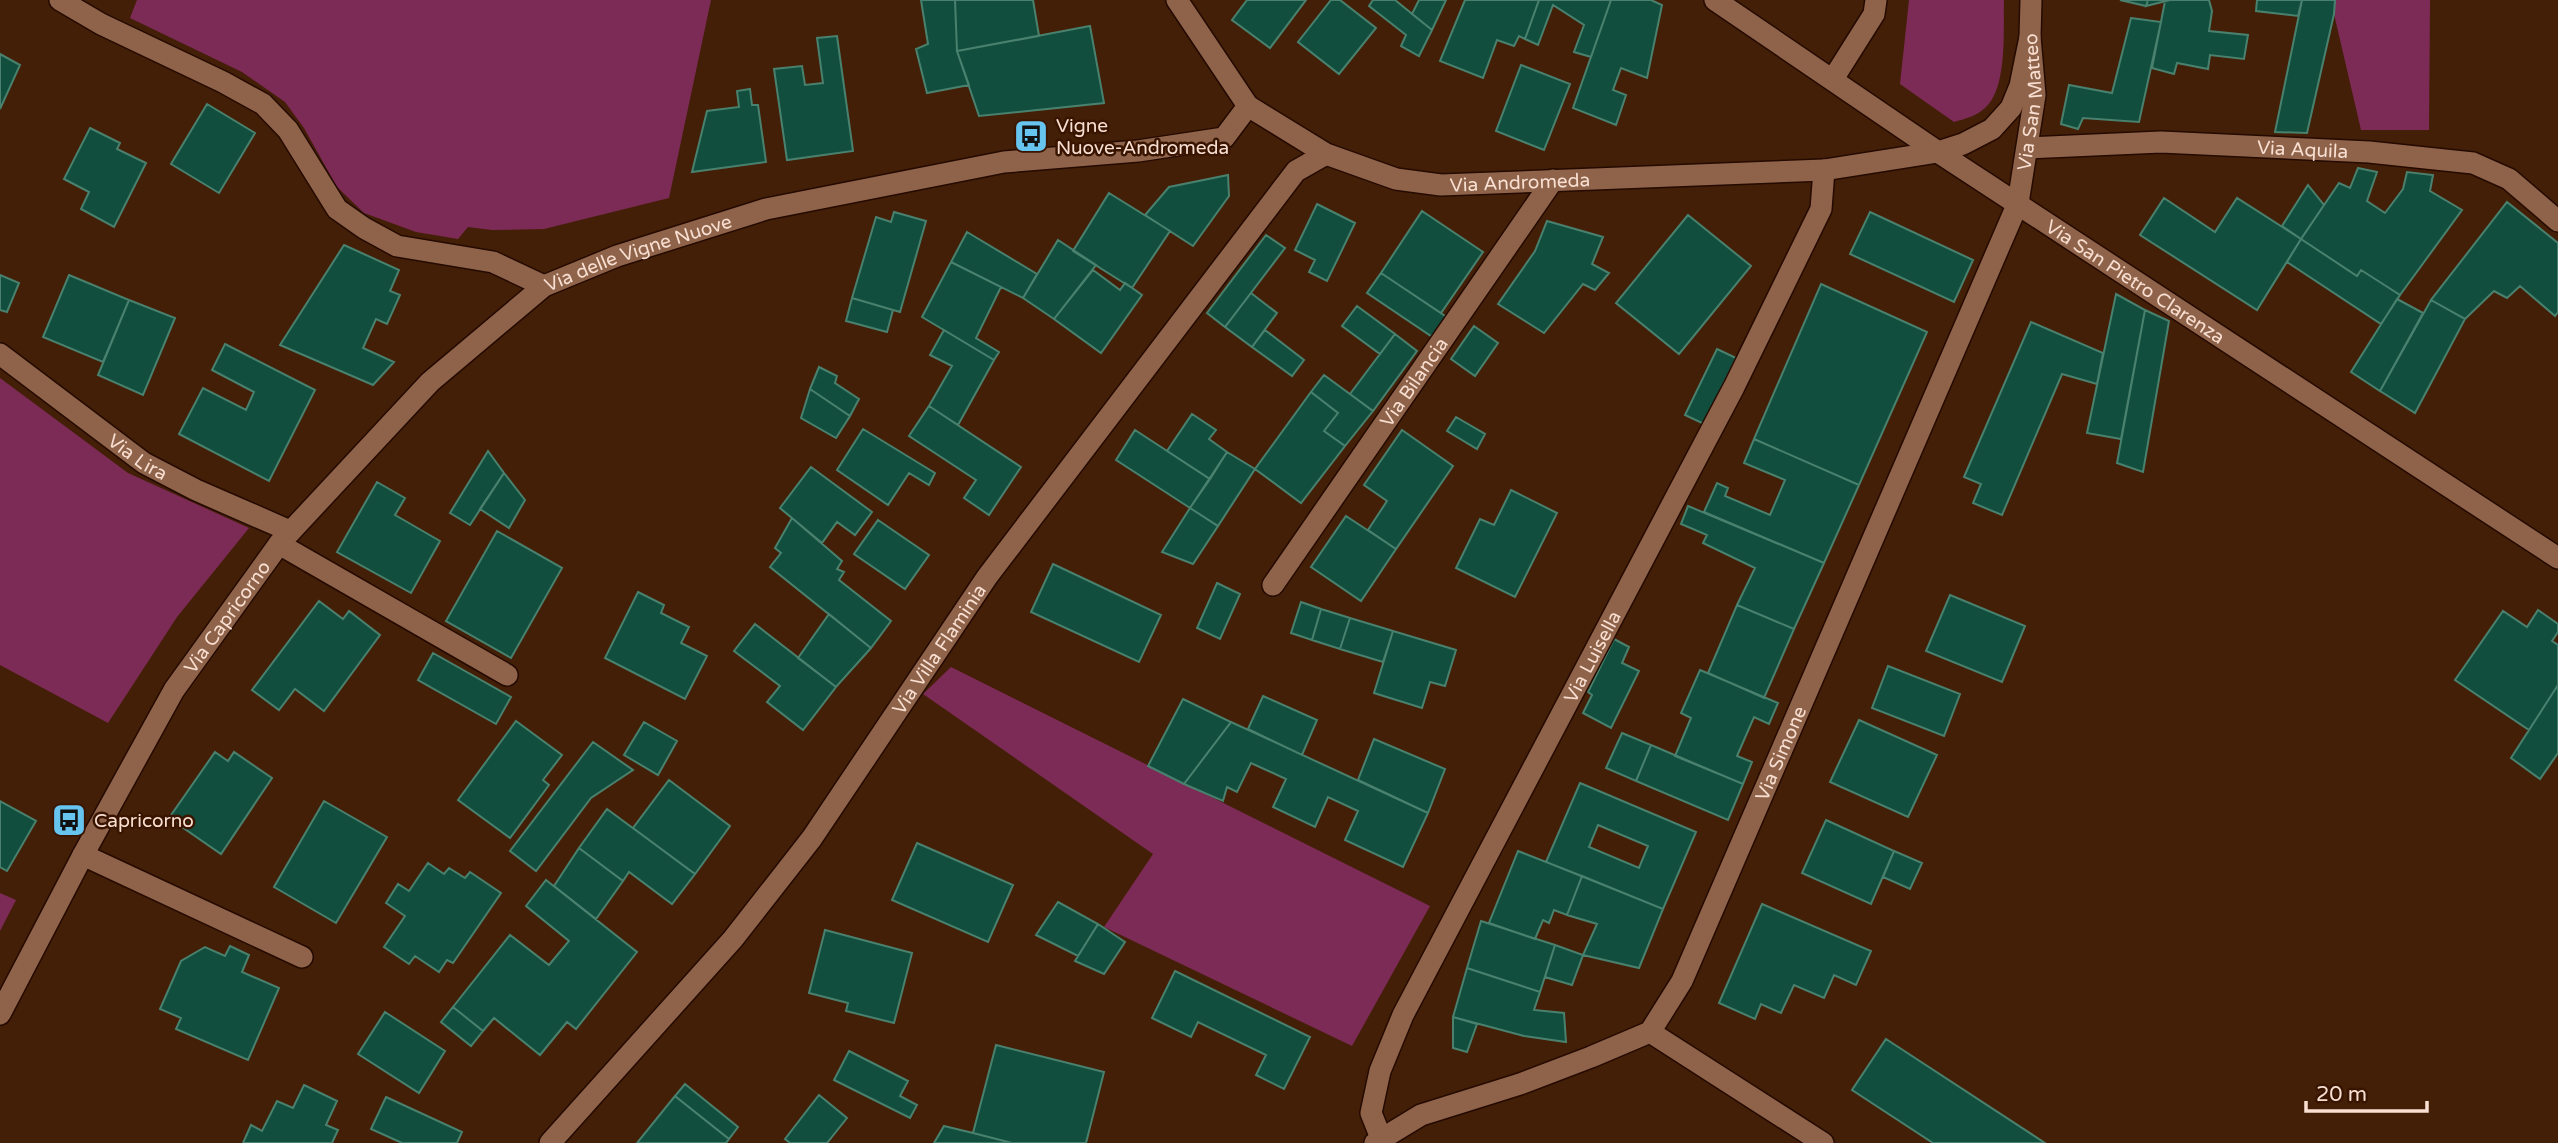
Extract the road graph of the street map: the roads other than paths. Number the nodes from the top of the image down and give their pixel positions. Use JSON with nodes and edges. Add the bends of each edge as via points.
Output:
{"nodes":[{"id":1,"x":60,"y":0,"type":"edge"},
{"id":2,"x":1177,"y":0,"type":"edge"},
{"id":3,"x":1715,"y":0,"type":"edge"},
{"id":4,"x":1876,"y":0,"type":"edge"},
{"id":5,"x":2031,"y":0,"type":"edge"},
{"id":6,"x":2030,"y":37,"type":"junction"},
{"id":7,"x":1833,"y":79,"type":"junction"},
{"id":8,"x":1248,"y":106,"type":"junction"},
{"id":9,"x":2028,"y":148,"type":"junction"},
{"id":10,"x":1938,"y":152,"type":"junction"},
{"id":11,"x":1326,"y":154,"type":"junction"},
{"id":12,"x":1824,"y":170,"type":"junction"},
{"id":13,"x":1553,"y":180,"type":"junction"},
{"id":14,"x":2018,"y":203,"type":"junction"},
{"id":15,"x":2558,"y":221,"type":"edge"},
{"id":16,"x":544,"y":286,"type":"junction"},
{"id":17,"x":0,"y":355,"type":"edge"},
{"id":18,"x":285,"y":538,"type":"junction"},
{"id":19,"x":2558,"y":558,"type":"edge"},
{"id":20,"x":1273,"y":585,"type":"dead end"},
{"id":21,"x":506,"y":675,"type":"dead end"},
{"id":22,"x":83,"y":855,"type":"junction"},
{"id":23,"x":302,"y":957,"type":"dead end"},
{"id":24,"x":0,"y":1014,"type":"edge"},
{"id":25,"x":1650,"y":1032,"type":"junction"},
{"id":26,"x":1380,"y":1141,"type":"edge"},
{"id":27,"x":550,"y":1143,"type":"edge"},
{"id":28,"x":1823,"y":1143,"type":"edge"}],
"edges":[{"from":1,"to":16,"type":"street","name":"Via delle Vigne Nuove","via":[[263,104],[288,130],[337,209],[364,228],[397,246],[493,262]]},
{"from":2,"to":8,"type":"street","name":"Via Andromeda"},
{"from":3,"to":7,"type":"street","name":"Via San Pietro Clarenza"},
{"from":4,"to":7,"type":"street","via":[[1874,14]]},
{"from":5,"to":6,"type":"street","name":"Via San Matteo"},
{"from":6,"to":9,"type":"street","name":"Via San Matteo","via":[[2035,95]]},
{"from":6,"to":10,"type":"street","name":"Via Andromeda","via":[[2011,108],[1992,129]]},
{"from":7,"to":10,"type":"street","name":"Via San Pietro Clarenza"},
{"from":8,"to":11,"type":"street","name":"Via Andromeda"},
{"from":8,"to":16,"type":"street","name":"Via delle Vigne Nuove","via":[[1224,138],[1138,151],[1004,162],[766,209],[617,256]]},
{"from":9,"to":14,"type":"street","name":"Via San Matteo"},
{"from":9,"to":15,"type":"street","name":"Via Aquila","via":[[2161,142],[2369,152],[2473,163],[2509,179]]},
{"from":10,"to":12,"type":"street","name":"Via Andromeda"},
{"from":10,"to":14,"type":"street","name":"Via San Pietro Clarenza"},
{"from":11,"to":13,"type":"street","name":"Via Andromeda","via":[[1396,179],[1441,185]]},
{"from":11,"to":27,"type":"street","name":"Via Villa Flaminia","via":[[1296,171],[996,566],[804,849],[733,939]]},
{"from":12,"to":13,"type":"street","name":"Via Andromeda"},
{"from":12,"to":26,"type":"street","name":"Via Luisella","via":[[1821,209],[1734,387],[1404,1015],[1380,1071],[1371,1113]]},
{"from":13,"to":20,"type":"street","name":"Via Bilancia"},
{"from":14,"to":19,"type":"street","name":"Via San Pietro Clarenza"},
{"from":14,"to":25,"type":"street","name":"Via Simone","via":[[1682,981]]},
{"from":16,"to":18,"type":"street","name":"Via Capricorno","via":[[430,382]]},
{"from":17,"to":18,"type":"street","name":"Via Lira","via":[[144,463]]},
{"from":18,"to":21,"type":"street","name":"Via Lira"},
{"from":18,"to":22,"type":"street","name":"Via Capricorno","via":[[174,690]]},
{"from":22,"to":23,"type":"street"},
{"from":22,"to":24,"type":"street","name":"Via Capricorno"},
{"from":25,"to":26,"type":"street","via":[[1520,1084],[1421,1115]]},
{"from":25,"to":28,"type":"street"}]}
